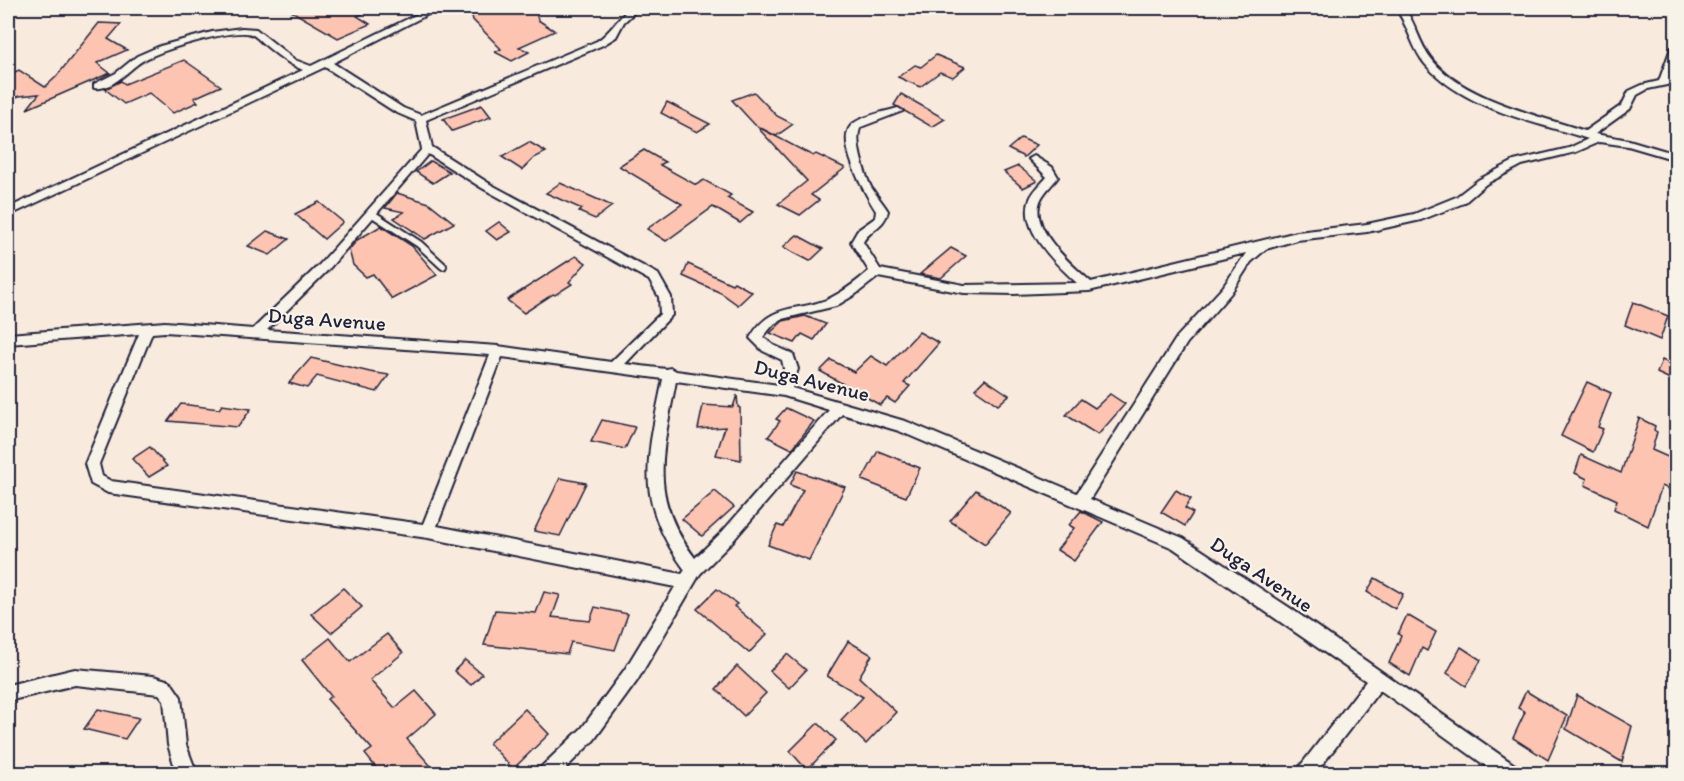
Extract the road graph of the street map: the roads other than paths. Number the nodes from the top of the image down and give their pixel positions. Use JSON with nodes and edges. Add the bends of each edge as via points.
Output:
{"nodes":[{"id":1,"x":436,"y":8,"type":"edge"},
{"id":2,"x":635,"y":8,"type":"edge"},
{"id":3,"x":1399,"y":8,"type":"edge"},
{"id":4,"x":1677,"y":48,"type":"edge"},
{"id":5,"x":326,"y":63,"type":"junction"},
{"id":6,"x":311,"y":70,"type":"junction"},
{"id":7,"x":1677,"y":80,"type":"edge"},
{"id":8,"x":1664,"y":81,"type":"junction"},
{"id":9,"x":97,"y":86,"type":"dead end"},
{"id":10,"x":898,"y":111,"type":"dead end"},
{"id":11,"x":421,"y":120,"type":"junction"},
{"id":12,"x":1592,"y":137,"type":"junction"},
{"id":13,"x":427,"y":149,"type":"junction"},
{"id":14,"x":1677,"y":157,"type":"edge"},
{"id":15,"x":1034,"y":159,"type":"dead end"},
{"id":16,"x":8,"y":212,"type":"edge"},
{"id":17,"x":371,"y":213,"type":"junction"},
{"id":18,"x":1262,"y":246,"type":"junction"},
{"id":19,"x":443,"y":266,"type":"dead end"},
{"id":20,"x":876,"y":272,"type":"junction"},
{"id":21,"x":1089,"y":287,"type":"junction"},
{"id":22,"x":148,"y":328,"type":"junction"},
{"id":23,"x":254,"y":335,"type":"junction"},
{"id":24,"x":8,"y":339,"type":"edge"},
{"id":25,"x":498,"y":351,"type":"junction"},
{"id":26,"x":614,"y":367,"type":"junction"},
{"id":27,"x":671,"y":373,"type":"junction"},
{"id":28,"x":784,"y":391,"type":"junction"},
{"id":29,"x":840,"y":407,"type":"junction"},
{"id":30,"x":1081,"y":500,"type":"junction"},
{"id":31,"x":428,"y":531,"type":"junction"},
{"id":32,"x":690,"y":576,"type":"junction"},
{"id":33,"x":1377,"y":680,"type":"junction"},
{"id":34,"x":8,"y":693,"type":"edge"},
{"id":35,"x":188,"y":774,"type":"edge"},
{"id":36,"x":546,"y":774,"type":"edge"},
{"id":37,"x":1303,"y":774,"type":"edge"},
{"id":38,"x":1513,"y":774,"type":"edge"}],
"edges":[{"from":1,"to":5,"type":"street","via":[[412,14]]},
{"from":2,"to":11,"type":"street","via":[[620,21],[614,35],[600,43]]},
{"from":3,"to":12,"type":"street","via":[[1431,64],[1464,90],[1494,105]]},
{"from":4,"to":8,"type":"street"},
{"from":5,"to":6,"type":"street"},
{"from":5,"to":11,"type":"street"},
{"from":6,"to":9,"type":"street","via":[[292,62],[253,31],[245,31],[152,52]]},
{"from":6,"to":16,"type":"street"},
{"from":7,"to":8,"type":"street"},
{"from":8,"to":12,"type":"street","via":[[1633,93],[1626,107]]},
{"from":10,"to":20,"type":"street","via":[[857,125],[852,132],[866,187],[882,211],[880,220],[862,232],[857,242]]},
{"from":11,"to":13,"type":"street"},
{"from":12,"to":14,"type":"street","via":[[1629,142]]},
{"from":12,"to":18,"type":"street","via":[[1572,150],[1518,163],[1482,182],[1460,200],[1417,217],[1367,228],[1297,236]]},
{"from":13,"to":17,"type":"street"},
{"from":13,"to":26,"type":"street","via":[[486,186],[654,277],[665,297],[666,315]]},
{"from":15,"to":21,"type":"street","via":[[1053,177],[1038,194],[1034,205],[1036,222],[1054,254]]},
{"from":17,"to":19,"type":"lane","via":[[419,244]]},
{"from":17,"to":23,"type":"street","via":[[324,267]]},
{"from":18,"to":21,"type":"street"},
{"from":18,"to":30,"type":"street","via":[[1182,340]]},
{"from":20,"to":21,"type":"street","via":[[964,289]]},
{"from":20,"to":28,"type":"street","via":[[844,297],[824,306],[777,315],[761,328],[756,338],[788,357],[791,369]]},
{"from":22,"to":23,"type":"street","name":"Duga Avenue"},
{"from":22,"to":24,"type":"street","name":"Duga Avenue"},
{"from":22,"to":31,"type":"street","via":[[92,464],[96,480],[108,487]]},
{"from":23,"to":25,"type":"street","name":"Duga Avenue"},
{"from":25,"to":26,"type":"street","name":"Duga Avenue"},
{"from":25,"to":31,"type":"street"},
{"from":26,"to":27,"type":"street","name":"Duga Avenue"},
{"from":27,"to":28,"type":"street","name":"Duga Avenue"},
{"from":27,"to":32,"type":"street","via":[[654,474],[658,501]]},
{"from":28,"to":29,"type":"street","name":"Duga Avenue"},
{"from":29,"to":30,"type":"street","name":"Duga Avenue","via":[[903,426]]},
{"from":29,"to":32,"type":"street"},
{"from":30,"to":33,"type":"street","name":"Duga Avenue","via":[[1178,543]]},
{"from":31,"to":32,"type":"street"},
{"from":32,"to":36,"type":"street","via":[[631,675],[588,734]]},
{"from":33,"to":37,"type":"street"},
{"from":33,"to":38,"type":"street","name":"Duga Avenue"},
{"from":34,"to":35,"type":"street","via":[[75,677],[164,687],[172,697],[177,745]]}]}
